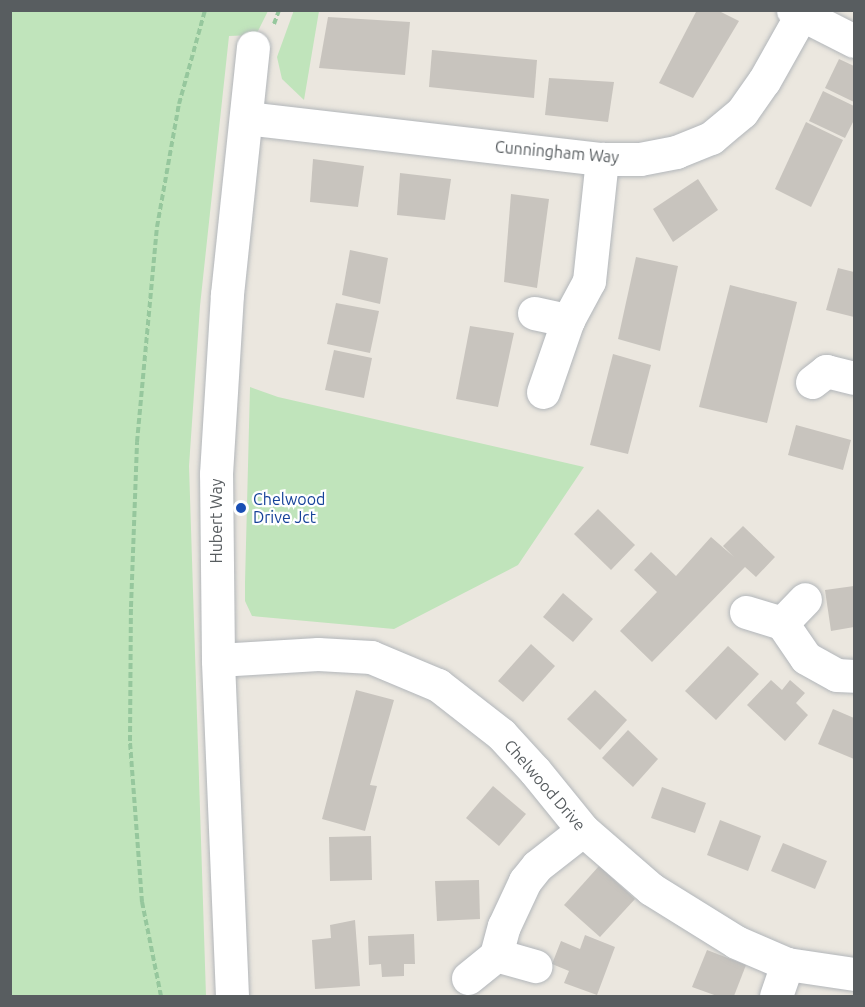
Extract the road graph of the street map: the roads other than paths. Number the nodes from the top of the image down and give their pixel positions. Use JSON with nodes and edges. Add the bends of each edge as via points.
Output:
{"nodes":[{"id":1,"x":797,"y":13,"type":"edge"},
{"id":2,"x":855,"y":41,"type":"edge"},
{"id":3,"x":253,"y":47,"type":"dead end"},
{"id":4,"x":246,"y":118,"type":"junction"},
{"id":5,"x":602,"y":159,"type":"junction"},
{"id":6,"x":534,"y":313,"type":"dead end"},
{"id":7,"x":568,"y":320,"type":"junction"},
{"id":8,"x":855,"y":378,"type":"edge"},
{"id":9,"x":812,"y":382,"type":"dead end"},
{"id":10,"x":543,"y":392,"type":"dead end"},
{"id":11,"x":805,"y":599,"type":"dead end"},
{"id":12,"x":746,"y":612,"type":"dead end"},
{"id":13,"x":782,"y":623,"type":"junction"},
{"id":14,"x":218,"y":660,"type":"junction"},
{"id":15,"x":855,"y":676,"type":"edge"},
{"id":16,"x":583,"y":830,"type":"junction"},
{"id":17,"x":496,"y":955,"type":"junction"},
{"id":18,"x":787,"y":964,"type":"junction"},
{"id":19,"x":535,"y":966,"type":"dead end"},
{"id":20,"x":855,"y":974,"type":"edge"},
{"id":21,"x":468,"y":978,"type":"dead end"},
{"id":22,"x":232,"y":996,"type":"edge"},
{"id":23,"x":776,"y":996,"type":"edge"}],
"edges":[{"from":1,"to":2,"type":"street"},
{"from":1,"to":5,"type":"street","name":"Cunningham Way","via":[[764,81],[742,112],[711,138],[676,152],[640,159]]},
{"from":3,"to":4,"type":"street","name":"Hubert Way"},
{"from":4,"to":5,"type":"street","name":"Cunningham Way"},
{"from":4,"to":14,"type":"street","name":"Hubert Way","via":[[219,395],[215,520]]},
{"from":5,"to":7,"type":"street","via":[[589,281]]},
{"from":6,"to":7,"type":"street"},
{"from":7,"to":10,"type":"street"},
{"from":8,"to":9,"type":"street","via":[[826,371]]},
{"from":11,"to":13,"type":"street"},
{"from":12,"to":13,"type":"street"},
{"from":13,"to":15,"type":"street","via":[[806,658],[837,675]]},
{"from":14,"to":16,"type":"street","name":"Chelwood Drive","via":[[318,654],[371,657],[438,685],[501,734]]},
{"from":14,"to":22,"type":"street","name":"Hubert Way"},
{"from":16,"to":17,"type":"street","via":[[537,866],[525,881],[504,926]]},
{"from":16,"to":18,"type":"street","name":"Chelwood Drive","via":[[651,889],[695,918],[736,942]]},
{"from":17,"to":19,"type":"street"},
{"from":17,"to":21,"type":"street"},
{"from":18,"to":20,"type":"street","name":"Chelwood Drive"},
{"from":18,"to":23,"type":"street"}]}
